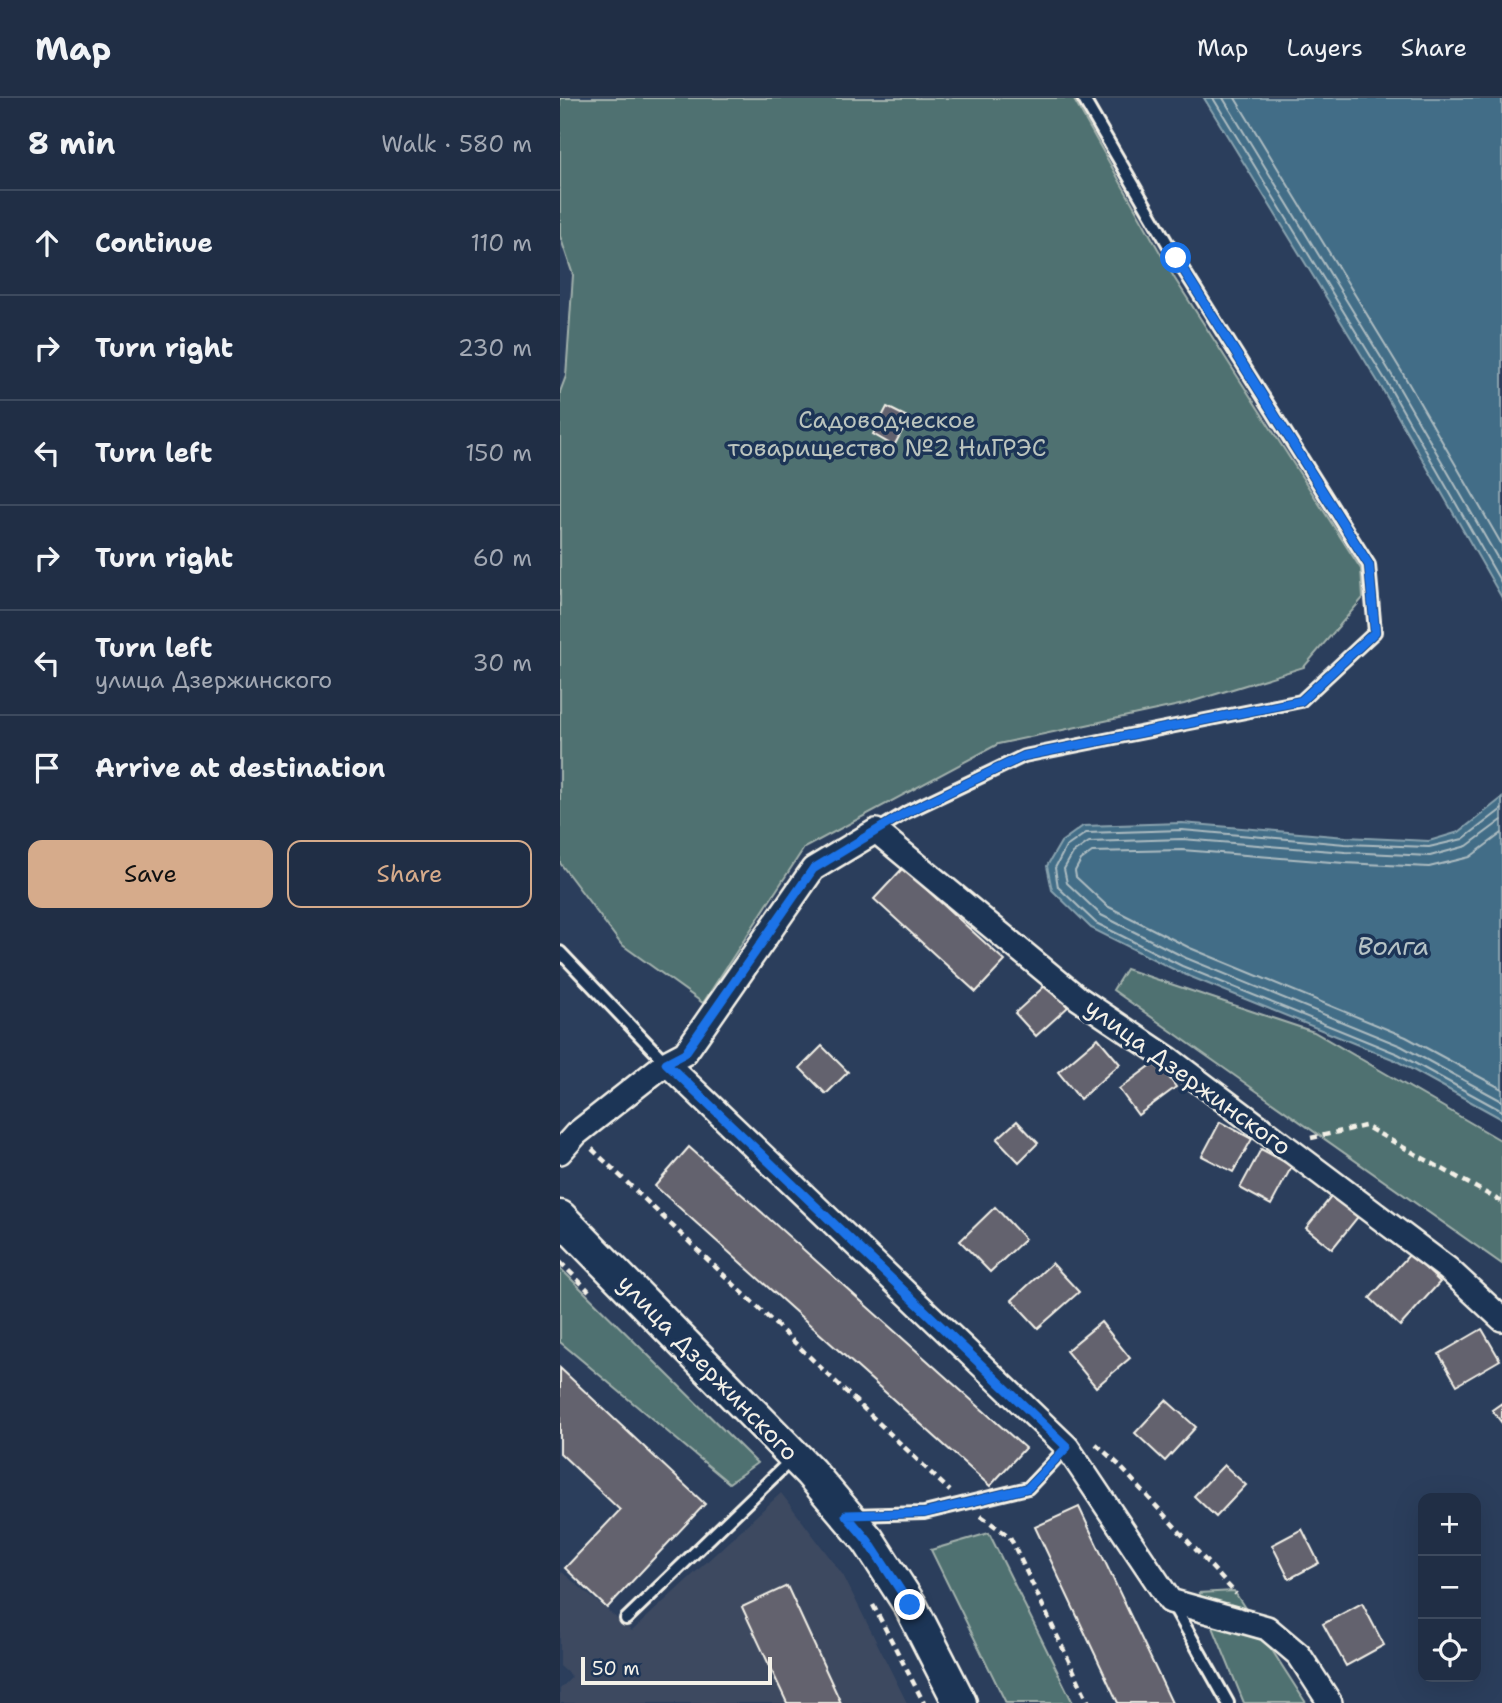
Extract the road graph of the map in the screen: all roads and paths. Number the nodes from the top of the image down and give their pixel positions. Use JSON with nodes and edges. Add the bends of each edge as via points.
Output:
{"nodes":[{"id":1,"x":1083,"y":98,"type":"edge"},
{"id":2,"x":876,"y":831,"type":"junction"},
{"id":3,"x":560,"y":952,"type":"edge"},
{"id":4,"x":666,"y":1063,"type":"junction"},
{"id":5,"x":576,"y":1134,"type":"junction"},
{"id":6,"x":1283,"y":1145,"type":"junction"},
{"id":7,"x":560,"y":1152,"type":"edge"},
{"id":8,"x":1502,"y":1202,"type":"edge"},
{"id":9,"x":560,"y":1217,"type":"edge"},
{"id":10,"x":1502,"y":1319,"type":"edge"},
{"id":11,"x":1067,"y":1447,"type":"junction"},
{"id":12,"x":794,"y":1457,"type":"junction"},
{"id":13,"x":964,"y":1504,"type":"junction"},
{"id":14,"x":846,"y":1515,"type":"junction"},
{"id":15,"x":1170,"y":1601,"type":"junction"},
{"id":16,"x":626,"y":1619,"type":"dead end"},
{"id":17,"x":960,"y":1703,"type":"edge"},
{"id":18,"x":1088,"y":1703,"type":"edge"},
{"id":19,"x":1228,"y":1703,"type":"edge"},
{"id":20,"x":1331,"y":1703,"type":"edge"}],
"edges":[{"from":1,"to":2,"type":"lane","via":[[1176,258],[1369,565],[1375,632],[1301,701],[1024,756]]},
{"from":2,"to":4,"type":"street","via":[[813,869],[685,1053]]},
{"from":2,"to":6,"type":"street","name":"улица Дзержинского","via":[[1078,998]]},
{"from":3,"to":4,"type":"lane"},
{"from":4,"to":5,"type":"street"},
{"from":4,"to":11,"type":"street"},
{"from":5,"to":7,"type":"street"},
{"from":5,"to":13,"type":"path"},
{"from":6,"to":8,"type":"path","via":[[1365,1126]]},
{"from":6,"to":10,"type":"street","name":"улица Дзержинского","via":[[1448,1269]]},
{"from":9,"to":12,"type":"main road","name":"улица Дзержинского"},
{"from":11,"to":13,"type":"lane","via":[[1028,1488]]},
{"from":11,"to":15,"type":"street"},
{"from":12,"to":14,"type":"main road","name":"улица Дзержинского"},
{"from":12,"to":16,"type":"lane"},
{"from":13,"to":14,"type":"lane","via":[[925,1513]]},
{"from":13,"to":18,"type":"path","via":[[1010,1537]]},
{"from":14,"to":17,"type":"main road","name":"улица Дзержинского","via":[[910,1605]]},
{"from":15,"to":19,"type":"lane"},
{"from":15,"to":20,"type":"street","via":[[1267,1628],[1299,1655]]}]}
